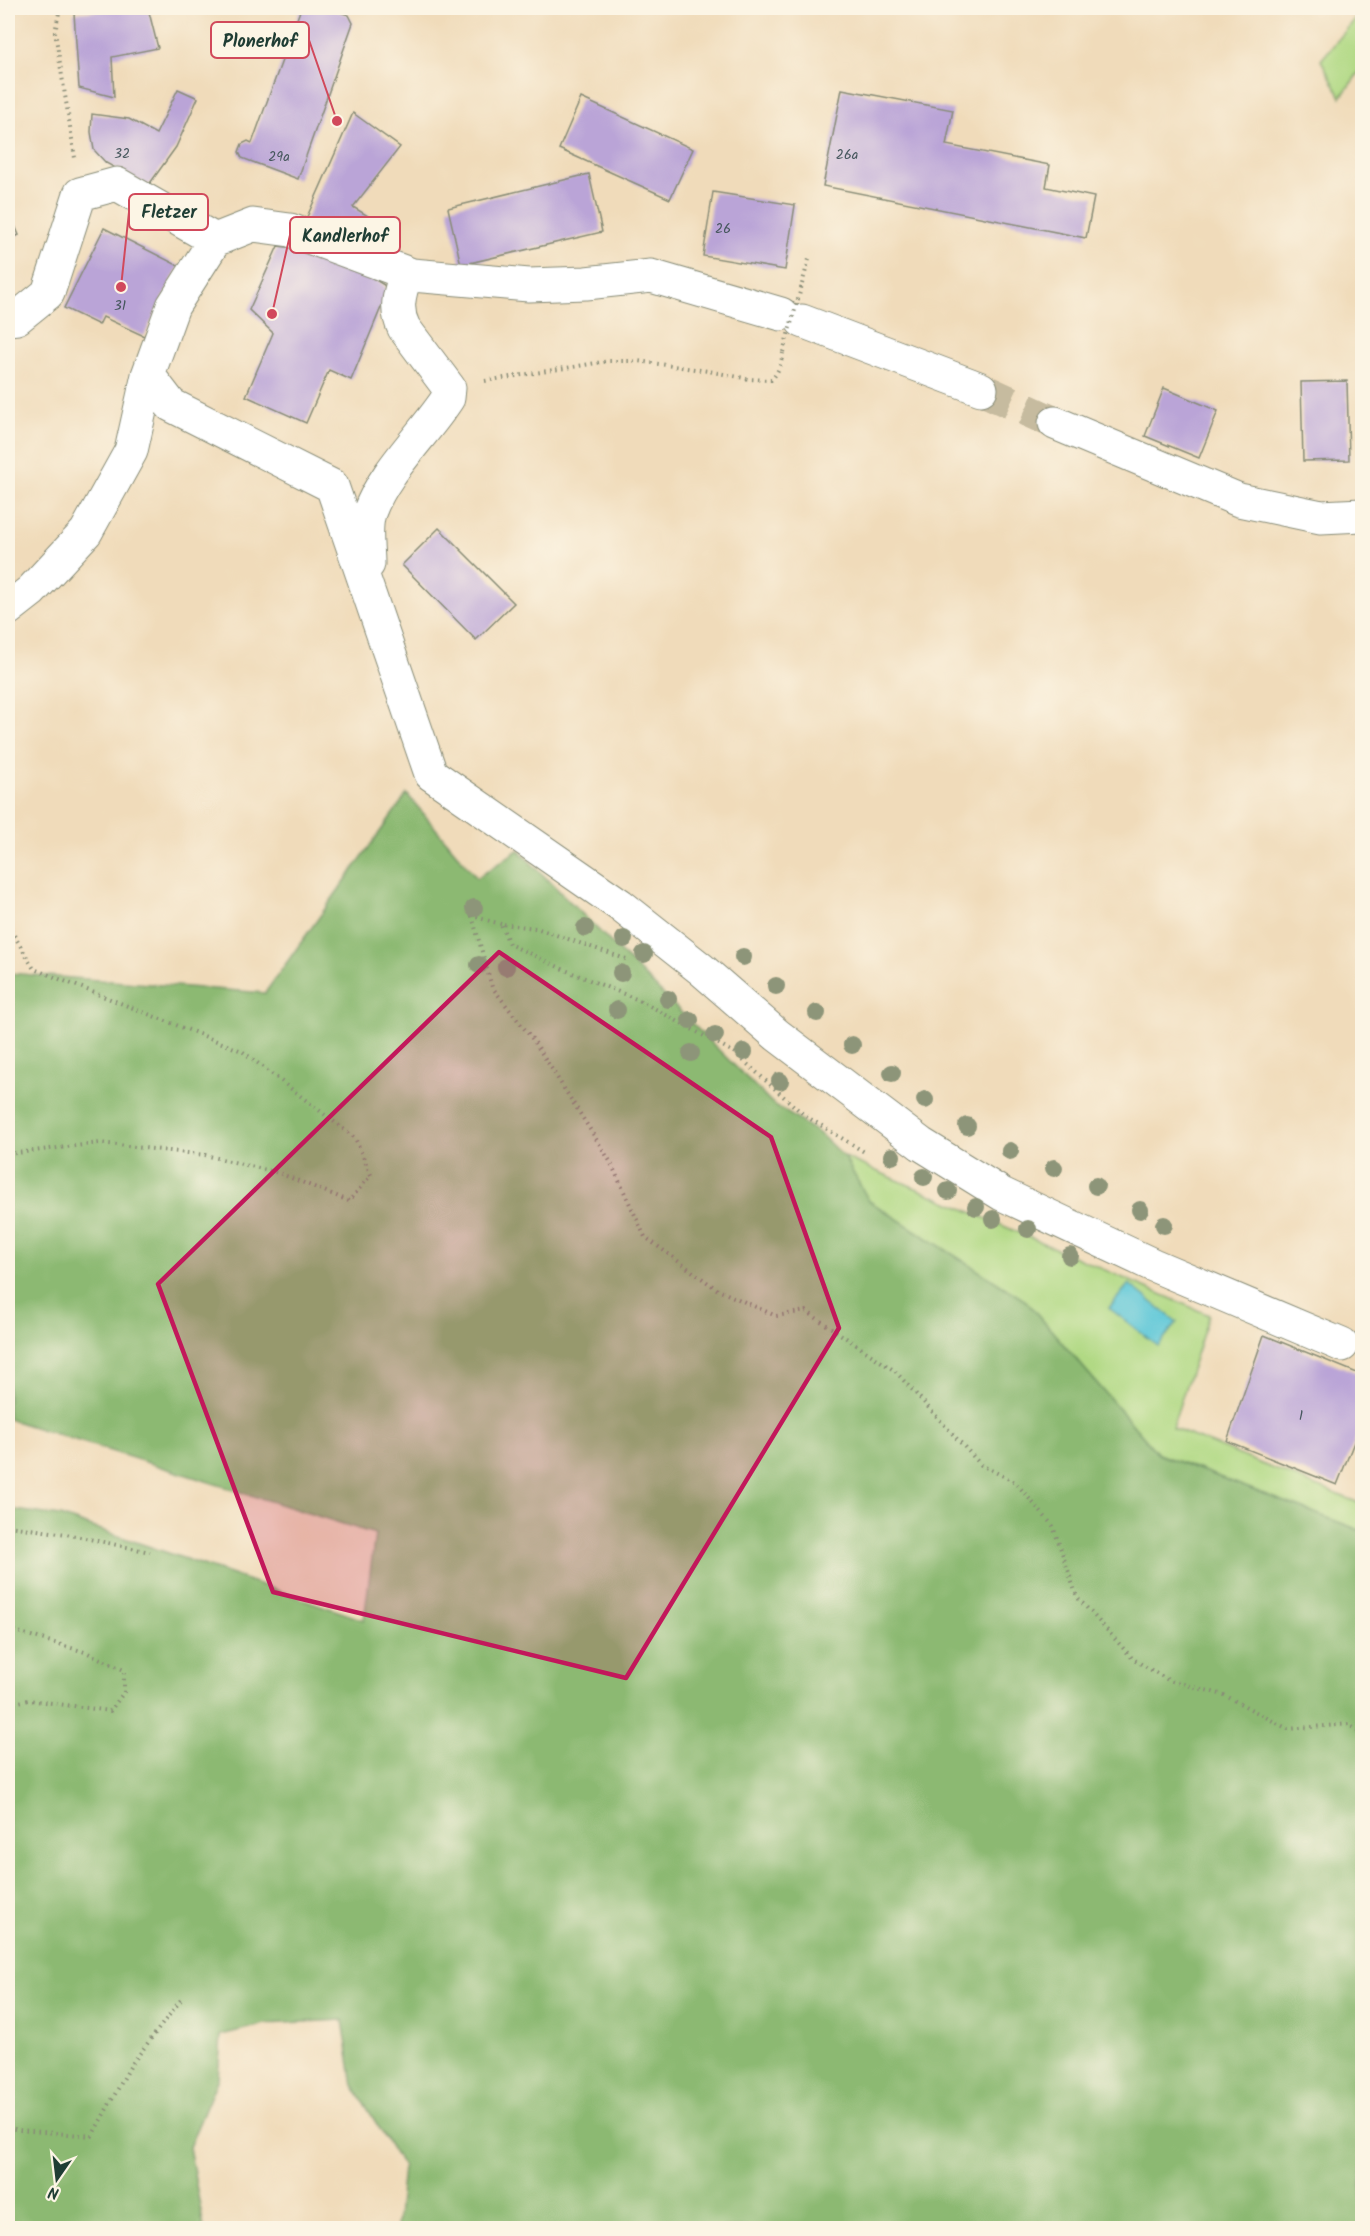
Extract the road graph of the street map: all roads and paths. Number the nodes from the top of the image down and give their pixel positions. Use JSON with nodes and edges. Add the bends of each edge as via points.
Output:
{"nodes":[{"id":1,"x":60,"y":8,"type":"edge"},
{"id":2,"x":80,"y":194,"type":"junction"},
{"id":3,"x":215,"y":240,"type":"junction"},
{"id":4,"x":810,"y":259,"type":"dead end"},
{"id":5,"x":406,"y":273,"type":"junction"},
{"id":6,"x":8,"y":319,"type":"edge"},
{"id":7,"x":148,"y":375,"type":"junction"},
{"id":8,"x":449,"y":388,"type":"junction"},
{"id":9,"x":981,"y":389,"type":"tunnel mouth"},
{"id":10,"x":1055,"y":423,"type":"tunnel mouth"},
{"id":11,"x":1362,"y":515,"type":"edge"},
{"id":12,"x":362,"y":574,"type":"junction"},
{"id":13,"x":8,"y":609,"type":"edge"},
{"id":14,"x":501,"y":924,"type":"dead end"},
{"id":15,"x":8,"y":925,"type":"edge"},
{"id":16,"x":8,"y":1154,"type":"edge"},
{"id":17,"x":1342,"y":1345,"type":"dead end"},
{"id":18,"x":8,"y":1526,"type":"edge"},
{"id":19,"x":150,"y":1552,"type":"dead end"},
{"id":20,"x":8,"y":1629,"type":"edge"},
{"id":21,"x":8,"y":1704,"type":"edge"},
{"id":22,"x":1362,"y":1736,"type":"edge"},
{"id":23,"x":183,"y":1997,"type":"dead end"},
{"id":24,"x":8,"y":2127,"type":"edge"}],
"edges":[{"from":1,"to":2,"type":"path","via":[[55,32]]},
{"from":2,"to":3,"type":"street","via":[[117,184]]},
{"from":2,"to":6,"type":"street","via":[[48,292],[17,318]]},
{"from":3,"to":5,"type":"street","via":[[253,225],[290,230]]},
{"from":3,"to":7,"type":"street","via":[[173,306]]},
{"from":4,"to":8,"type":"path","bridge":true,"via":[[781,364],[771,380],[609,361]]},
{"from":5,"to":8,"type":"street","via":[[399,297],[399,318]]},
{"from":5,"to":9,"type":"street","via":[[529,285],[651,276],[791,318]]},
{"from":7,"to":12,"type":"street","via":[[171,405],[332,486]]},
{"from":7,"to":13,"type":"street","via":[[131,451],[86,532],[31,591]]},
{"from":8,"to":12,"type":"street","via":[[448,398],[389,476],[369,513],[368,564]]},
{"from":10,"to":11,"type":"street","via":[[1239,500],[1321,517]]},
{"from":12,"to":17,"type":"street","via":[[430,774],[620,905],[777,1035],[921,1144],[1002,1194],[1153,1265]]},
{"from":14,"to":22,"type":"path","via":[[472,916],[492,987],[534,1041],[610,1161],[645,1237],[718,1290],[776,1317],[806,1311],[895,1371],[981,1465],[1015,1482],[1053,1526],[1077,1597],[1133,1659],[1168,1680],[1224,1695],[1288,1730],[1349,1724]]},
{"from":15,"to":16,"type":"path","via":[[34,969],[242,1051],[355,1138],[371,1174],[349,1201],[279,1173],[205,1155],[100,1143]]},
{"from":18,"to":19,"type":"path"},
{"from":20,"to":21,"type":"path","via":[[88,1653],[124,1670],[124,1692],[110,1711],[29,1700]]},
{"from":23,"to":24,"type":"path","via":[[131,2065],[92,2136]]}]}
